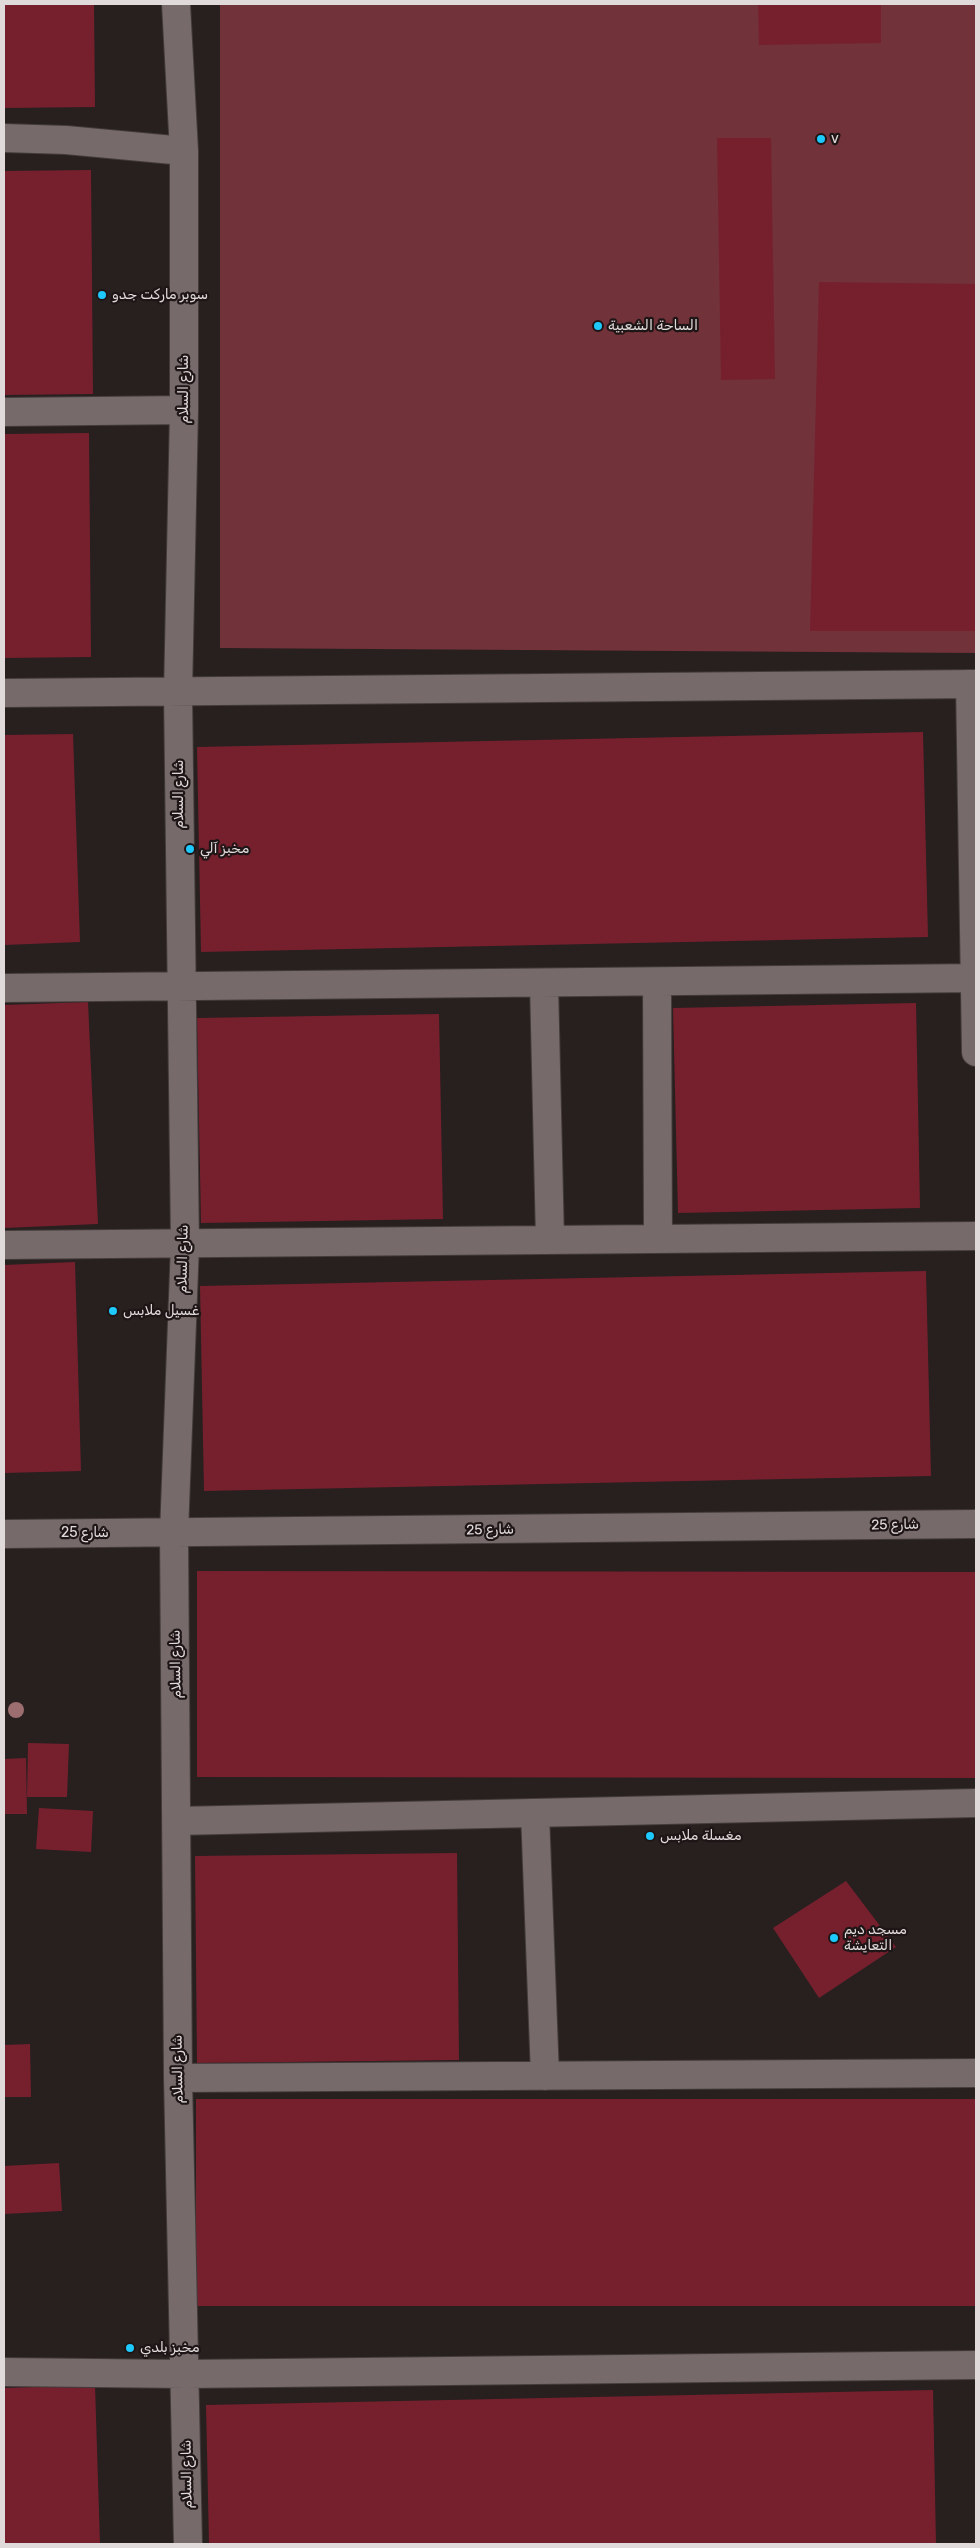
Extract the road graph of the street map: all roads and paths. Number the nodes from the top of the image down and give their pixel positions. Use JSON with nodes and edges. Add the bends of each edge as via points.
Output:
{"nodes":[{"id":1,"x":176,"y":4,"type":"edge"},
{"id":2,"x":4,"y":138,"type":"edge"},
{"id":3,"x":184,"y":151,"type":"junction"},
{"id":4,"x":184,"y":410,"type":"junction"},
{"id":5,"x":4,"y":412,"type":"edge"},
{"id":6,"x":973,"y":684,"type":"edge"},
{"id":7,"x":4,"y":693,"type":"edge"},
{"id":8,"x":178,"y":693,"type":"junction"},
{"id":9,"x":976,"y":978,"type":"edge"},
{"id":10,"x":657,"y":982,"type":"junction"},
{"id":11,"x":544,"y":983,"type":"junction"},
{"id":12,"x":180,"y":987,"type":"junction"},
{"id":13,"x":4,"y":988,"type":"edge"},
{"id":14,"x":976,"y":1052,"type":"edge"},
{"id":15,"x":976,"y":1236,"type":"edge"},
{"id":16,"x":658,"y":1239,"type":"junction"},
{"id":17,"x":550,"y":1240,"type":"junction"},
{"id":18,"x":185,"y":1244,"type":"junction"},
{"id":19,"x":4,"y":1245,"type":"edge"},
{"id":20,"x":976,"y":1524,"type":"edge"},
{"id":21,"x":174,"y":1533,"type":"junction"},
{"id":22,"x":4,"y":1534,"type":"edge"},
{"id":23,"x":976,"y":1803,"type":"edge"},
{"id":24,"x":535,"y":1813,"type":"junction"},
{"id":25,"x":177,"y":1821,"type":"junction"},
{"id":26,"x":976,"y":2073,"type":"edge"},
{"id":27,"x":545,"y":2076,"type":"junction"},
{"id":28,"x":178,"y":2078,"type":"junction"},
{"id":29,"x":976,"y":2365,"type":"edge"},
{"id":30,"x":4,"y":2372,"type":"edge"},
{"id":31,"x":186,"y":2374,"type":"junction"},
{"id":32,"x":188,"y":2544,"type":"edge"}],
"edges":[{"from":1,"to":3,"type":"street","name":"شارع السلام"},
{"from":2,"to":3,"type":"street"},
{"from":3,"to":4,"type":"street","name":"شارع السلام"},
{"from":4,"to":5,"type":"street"},
{"from":4,"to":8,"type":"street","name":"شارع السلام"},
{"from":6,"to":8,"type":"street"},
{"from":6,"to":9,"type":"street"},
{"from":7,"to":8,"type":"street"},
{"from":8,"to":12,"type":"street","name":"شارع السلام"},
{"from":9,"to":10,"type":"street"},
{"from":9,"to":14,"type":"street"},
{"from":10,"to":11,"type":"street"},
{"from":10,"to":16,"type":"street"},
{"from":11,"to":12,"type":"street"},
{"from":11,"to":17,"type":"street"},
{"from":12,"to":13,"type":"street"},
{"from":12,"to":18,"type":"street","name":"شارع السلام"},
{"from":15,"to":16,"type":"street"},
{"from":16,"to":17,"type":"street"},
{"from":17,"to":18,"type":"street"},
{"from":18,"to":19,"type":"street"},
{"from":18,"to":21,"type":"street","name":"شارع السلام"},
{"from":20,"to":21,"type":"street","name":"شارع 25"},
{"from":21,"to":22,"type":"street","name":"شارع 25"},
{"from":21,"to":25,"type":"street","name":"شارع السلام"},
{"from":23,"to":24,"type":"street"},
{"from":24,"to":25,"type":"street"},
{"from":24,"to":27,"type":"street"},
{"from":25,"to":28,"type":"street","name":"شارع السلام"},
{"from":26,"to":27,"type":"street"},
{"from":27,"to":28,"type":"street"},
{"from":28,"to":31,"type":"street","name":"شارع السلام"},
{"from":29,"to":31,"type":"street"},
{"from":30,"to":31,"type":"street"},
{"from":31,"to":32,"type":"street","name":"شارع السلام"}]}
